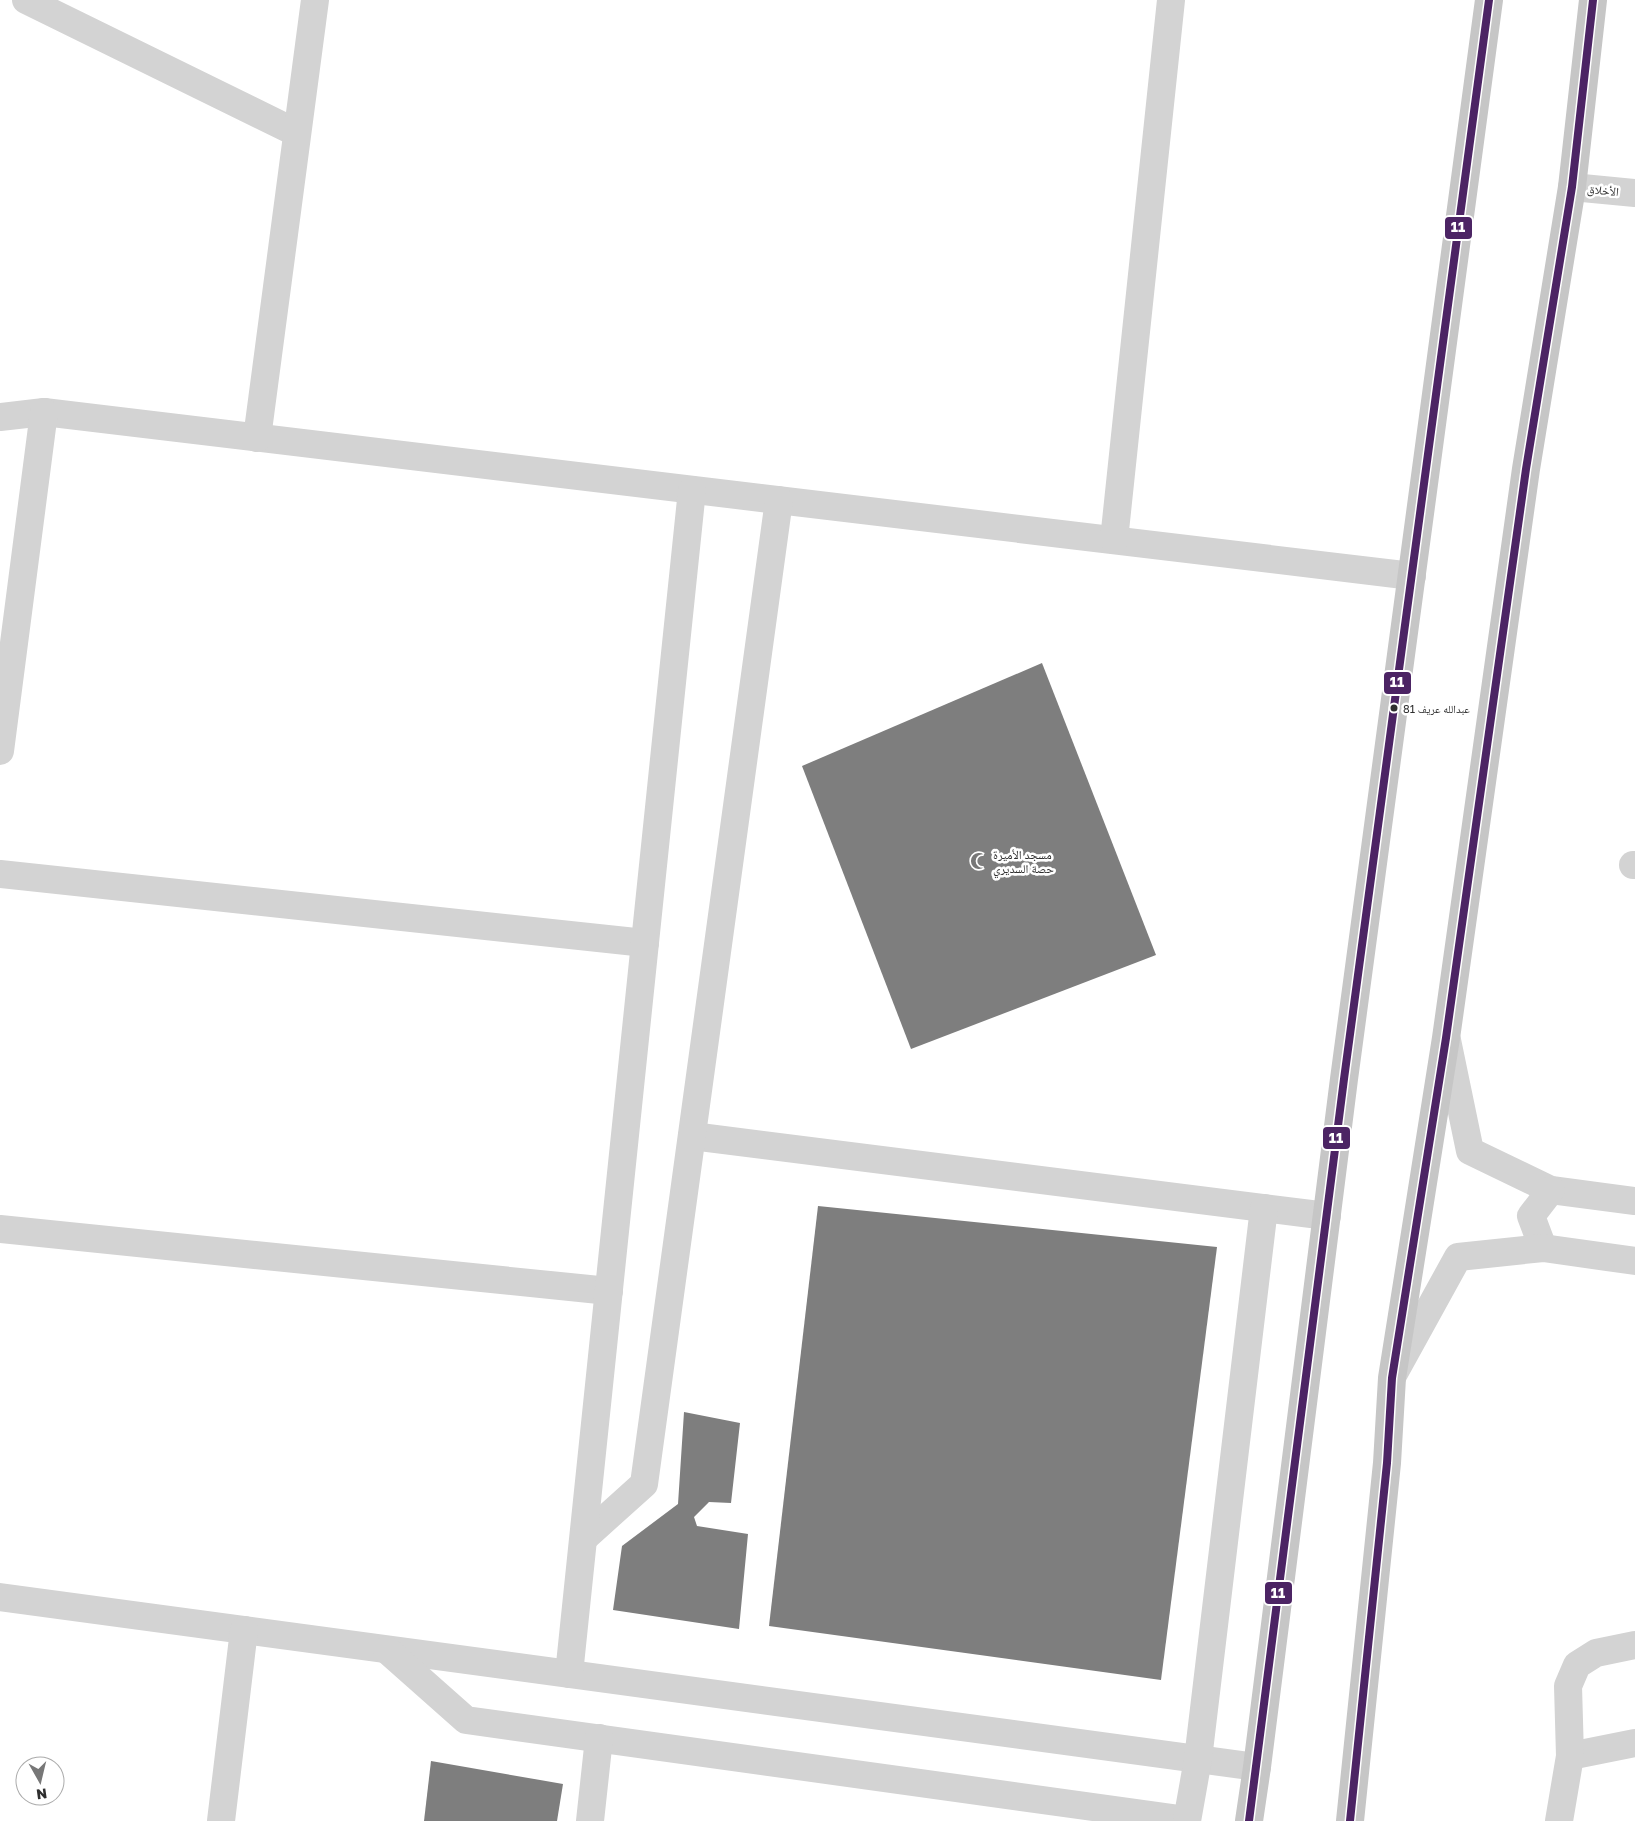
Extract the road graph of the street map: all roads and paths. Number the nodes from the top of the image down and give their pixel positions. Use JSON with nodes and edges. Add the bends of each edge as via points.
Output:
{"nodes":[{"id":1,"x":26,"y":0,"type":"edge"},
{"id":2,"x":314,"y":0,"type":"edge"},
{"id":3,"x":1172,"y":0,"type":"edge"},
{"id":4,"x":1489,"y":0,"type":"edge"},
{"id":5,"x":1593,"y":0,"type":"edge"},
{"id":6,"x":297,"y":133,"type":"junction"},
{"id":7,"x":1572,"y":186,"type":"junction"},
{"id":8,"x":1635,"y":193,"type":"edge"},
{"id":9,"x":44,"y":412,"type":"junction"},
{"id":10,"x":0,"y":417,"type":"edge"},
{"id":11,"x":258,"y":438,"type":"junction"},
{"id":12,"x":692,"y":490,"type":"junction"},
{"id":13,"x":779,"y":500,"type":"junction"},
{"id":14,"x":1114,"y":540,"type":"junction"},
{"id":15,"x":1412,"y":576,"type":"junction"},
{"id":16,"x":0,"y":751,"type":"edge"},
{"id":17,"x":0,"y":874,"type":"edge"},
{"id":18,"x":645,"y":943,"type":"junction"},
{"id":19,"x":1446,"y":1038,"type":"junction"},
{"id":20,"x":692,"y":1136,"type":"junction"},
{"id":21,"x":1551,"y":1190,"type":"junction"},
{"id":22,"x":1635,"y":1201,"type":"edge"},
{"id":23,"x":1264,"y":1208,"type":"junction"},
{"id":24,"x":1327,"y":1216,"type":"junction"},
{"id":25,"x":0,"y":1229,"type":"edge"},
{"id":26,"x":1543,"y":1248,"type":"junction"},
{"id":27,"x":1635,"y":1261,"type":"edge"},
{"id":28,"x":609,"y":1291,"type":"junction"},
{"id":29,"x":1392,"y":1378,"type":"junction"},
{"id":30,"x":584,"y":1538,"type":"junction"},
{"id":31,"x":0,"y":1597,"type":"edge"},
{"id":32,"x":244,"y":1630,"type":"junction"},
{"id":33,"x":1635,"y":1645,"type":"edge"},
{"id":34,"x":387,"y":1650,"type":"junction"},
{"id":35,"x":569,"y":1674,"type":"junction"},
{"id":36,"x":599,"y":1738,"type":"junction"},
{"id":37,"x":1635,"y":1743,"type":"edge"},
{"id":38,"x":1570,"y":1756,"type":"junction"},
{"id":39,"x":1198,"y":1759,"type":"junction"},
{"id":40,"x":1257,"y":1767,"type":"junction"},
{"id":41,"x":1187,"y":1820,"type":"edge"},
{"id":42,"x":221,"y":1821,"type":"edge"},
{"id":43,"x":590,"y":1821,"type":"edge"},
{"id":44,"x":1249,"y":1821,"type":"edge"},
{"id":45,"x":1350,"y":1821,"type":"edge"},
{"id":46,"x":1558,"y":1821,"type":"edge"}],
"edges":[{"from":1,"to":6,"type":"street"},
{"from":2,"to":6,"type":"street"},
{"from":3,"to":14,"type":"street"},
{"from":4,"to":15,"type":"main road"},
{"from":5,"to":7,"type":"main road"},
{"from":6,"to":11,"type":"street"},
{"from":7,"to":8,"type":"street","name":"الأخلاق"},
{"from":7,"to":19,"type":"main road","via":[[1526,469]]},
{"from":9,"to":10,"type":"street"},
{"from":9,"to":11,"type":"street"},
{"from":9,"to":16,"type":"street"},
{"from":11,"to":12,"type":"street"},
{"from":12,"to":13,"type":"street"},
{"from":12,"to":18,"type":"street"},
{"from":13,"to":14,"type":"street"},
{"from":13,"to":20,"type":"street"},
{"from":14,"to":15,"type":"street"},
{"from":15,"to":24,"type":"main road"},
{"from":17,"to":18,"type":"street"},
{"from":18,"to":28,"type":"street"},
{"from":19,"to":21,"type":"street","via":[[1470,1151]]},
{"from":19,"to":29,"type":"main road"},
{"from":20,"to":23,"type":"street"},
{"from":20,"to":30,"type":"street","via":[[644,1484]]},
{"from":21,"to":22,"type":"street"},
{"from":21,"to":26,"type":"street","via":[[1531,1216]]},
{"from":23,"to":24,"type":"street"},
{"from":23,"to":39,"type":"street"},
{"from":24,"to":40,"type":"main road"},
{"from":25,"to":28,"type":"street"},
{"from":26,"to":27,"type":"street"},
{"from":26,"to":29,"type":"street","via":[[1458,1257]]},
{"from":28,"to":30,"type":"street"},
{"from":29,"to":45,"type":"main road","via":[[1387,1463]]},
{"from":30,"to":35,"type":"street"},
{"from":31,"to":32,"type":"street"},
{"from":32,"to":34,"type":"street"},
{"from":32,"to":42,"type":"street"},
{"from":33,"to":38,"type":"street","via":[[1596,1653],[1577,1665],[1568,1686]]},
{"from":34,"to":35,"type":"street"},
{"from":34,"to":36,"type":"street","via":[[466,1720]]},
{"from":35,"to":39,"type":"street"},
{"from":36,"to":41,"type":"street"},
{"from":36,"to":43,"type":"street"},
{"from":37,"to":38,"type":"street"},
{"from":38,"to":46,"type":"street"},
{"from":39,"to":40,"type":"street"},
{"from":39,"to":41,"type":"street"},
{"from":40,"to":44,"type":"main road"}]}
